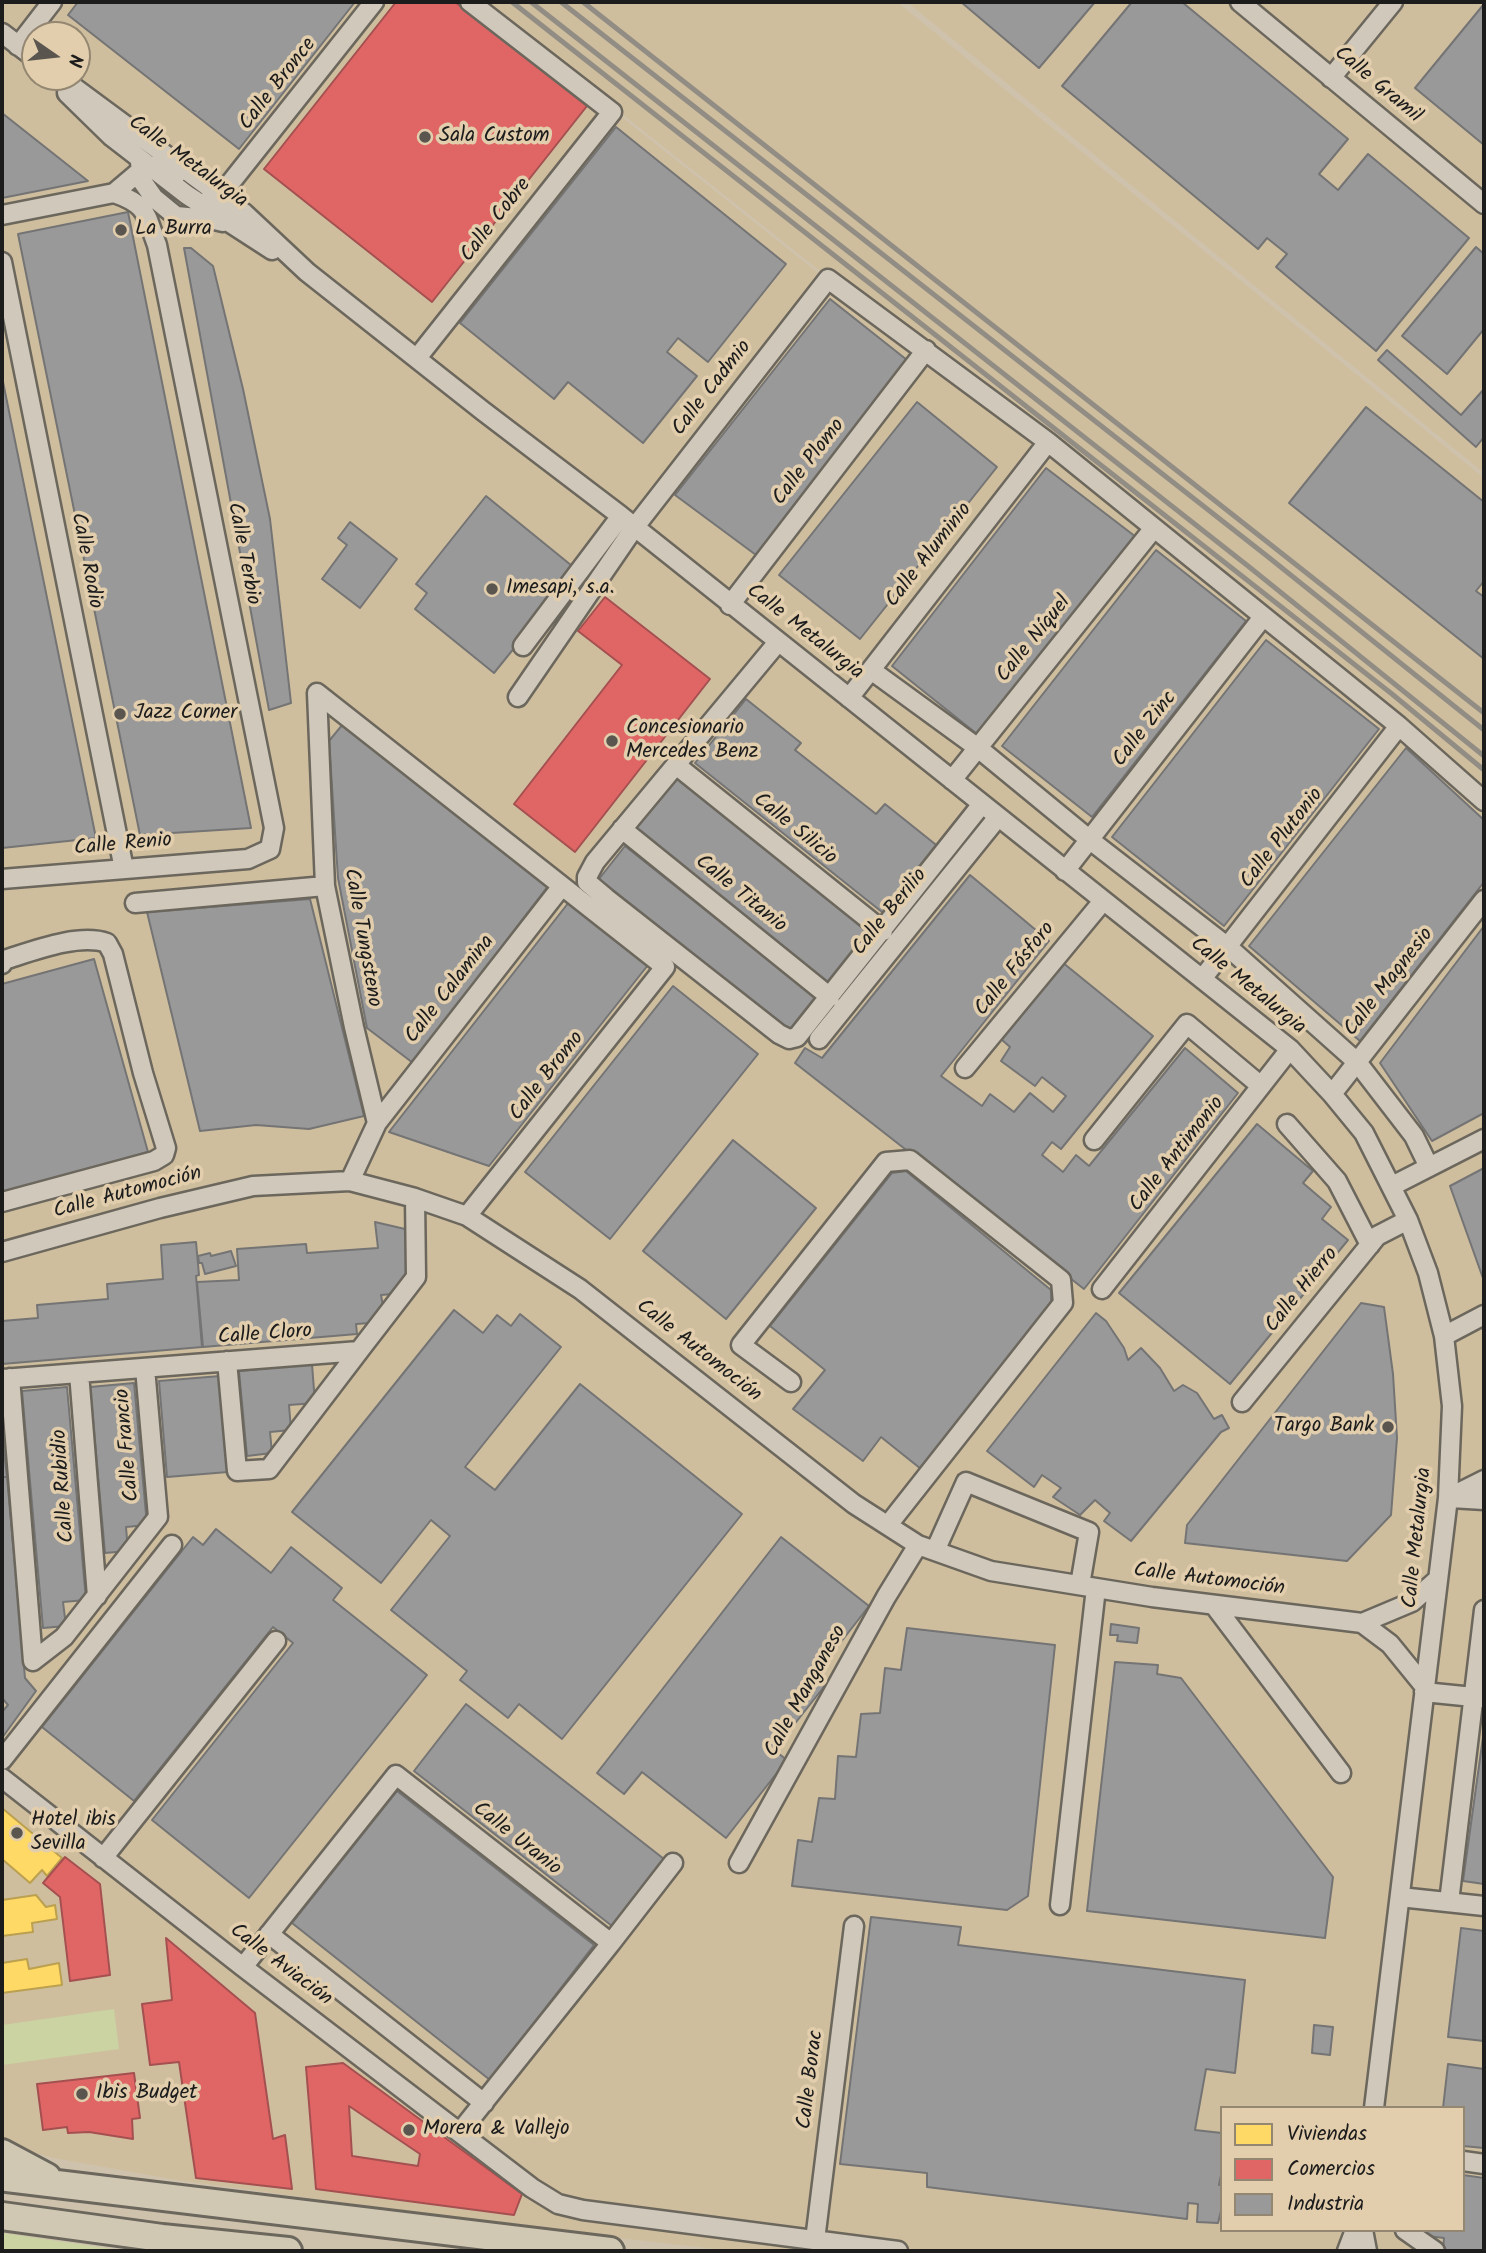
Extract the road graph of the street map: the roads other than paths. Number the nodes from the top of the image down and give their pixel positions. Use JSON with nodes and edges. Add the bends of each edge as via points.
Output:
{"nodes":[{"id":1,"x":52,"y":2,"type":"edge"},
{"id":2,"x":374,"y":2,"type":"edge"},
{"id":3,"x":470,"y":2,"type":"edge"},
{"id":4,"x":1240,"y":2,"type":"edge"},
{"id":5,"x":1392,"y":2,"type":"edge"},
{"id":6,"x":2,"y":33,"type":"edge"},
{"id":7,"x":18,"y":46,"type":"junction"},
{"id":8,"x":21,"y":48,"type":"edge"},
{"id":9,"x":1331,"y":78,"type":"junction"},
{"id":10,"x":64,"y":91,"type":"edge"},
{"id":11,"x":79,"y":91,"type":"edge"},
{"id":12,"x":122,"y":145,"type":"junction"},
{"id":13,"x":144,"y":165,"type":"junction"},
{"id":14,"x":114,"y":192,"type":"junction"},
{"id":15,"x":220,"y":196,"type":"junction"},
{"id":16,"x":1484,"y":204,"type":"edge"},
{"id":17,"x":2,"y":215,"type":"edge"},
{"id":18,"x":176,"y":216,"type":"junction"},
{"id":19,"x":233,"y":226,"type":"junction"},
{"id":20,"x":157,"y":245,"type":"junction"},
{"id":21,"x":2,"y":262,"type":"edge"},
{"id":22,"x":307,"y":272,"type":"junction"},
{"id":23,"x":926,"y":350,"type":"junction"},
{"id":24,"x":417,"y":358,"type":"junction"},
{"id":25,"x":1048,"y":442,"type":"junction"},
{"id":26,"x":627,"y":522,"type":"junction"},
{"id":27,"x":1154,"y":528,"type":"junction"},
{"id":28,"x":730,"y":605,"type":"junction"},
{"id":29,"x":1263,"y":617,"type":"junction"},
{"id":30,"x":778,"y":642,"type":"junction"},
{"id":31,"x":523,"y":646,"type":"dead end"},
{"id":32,"x":871,"y":670,"type":"junction"},
{"id":33,"x":518,"y":697,"type":"dead end"},
{"id":34,"x":849,"y":698,"type":"junction"},
{"id":35,"x":1399,"y":726,"type":"junction"},
{"id":36,"x":978,"y":748,"type":"junction"},
{"id":37,"x":676,"y":765,"type":"junction"},
{"id":38,"x":952,"y":780,"type":"junction"},
{"id":39,"x":1484,"y":801,"type":"edge"},
{"id":40,"x":982,"y":804,"type":"junction"},
{"id":41,"x":998,"y":817,"type":"junction"},
{"id":42,"x":622,"y":829,"type":"junction"},
{"id":43,"x":1090,"y":840,"type":"junction"},
{"id":44,"x":248,"y":859,"type":"joint"},
{"id":45,"x":124,"y":869,"type":"junction"},
{"id":46,"x":1065,"y":871,"type":"junction"},
{"id":47,"x":2,"y":879,"type":"edge"},
{"id":48,"x":326,"y":886,"type":"junction"},
{"id":49,"x":562,"y":886,"type":"junction"},
{"id":50,"x":1484,"y":900,"type":"edge"},
{"id":51,"x":1103,"y":901,"type":"junction"},
{"id":52,"x":135,"y":903,"type":"dead end"},
{"id":53,"x":883,"y":931,"type":"junction"},
{"id":54,"x":1228,"y":947,"type":"junction"},
{"id":55,"x":2,"y":964,"type":"edge"},
{"id":56,"x":1202,"y":979,"type":"junction"},
{"id":57,"x":830,"y":997,"type":"junction"},
{"id":58,"x":819,"y":1039,"type":"dead end"},
{"id":59,"x":1290,"y":1049,"type":"junction"},
{"id":60,"x":1357,"y":1062,"type":"junction"},
{"id":61,"x":965,"y":1068,"type":"dead end"},
{"id":62,"x":1261,"y":1086,"type":"junction"},
{"id":63,"x":1332,"y":1094,"type":"junction"},
{"id":64,"x":377,"y":1122,"type":"junction"},
{"id":65,"x":1287,"y":1124,"type":"dead end"},
{"id":66,"x":1484,"y":1139,"type":"edge"},
{"id":67,"x":1094,"y":1140,"type":"dead end"},
{"id":68,"x":1429,"y":1167,"type":"junction"},
{"id":69,"x":350,"y":1181,"type":"junction"},
{"id":70,"x":1392,"y":1186,"type":"junction"},
{"id":71,"x":415,"y":1198,"type":"junction"},
{"id":72,"x":2,"y":1202,"type":"edge"},
{"id":73,"x":467,"y":1216,"type":"junction"},
{"id":74,"x":1408,"y":1220,"type":"junction"},
{"id":75,"x":1370,"y":1245,"type":"junction"},
{"id":76,"x":2,"y":1252,"type":"edge"},
{"id":77,"x":1102,"y":1289,"type":"dead end"},
{"id":78,"x":1484,"y":1315,"type":"edge"},
{"id":79,"x":1444,"y":1336,"type":"junction"},
{"id":80,"x":359,"y":1351,"type":"junction"},
{"id":81,"x":227,"y":1361,"type":"junction"},
{"id":82,"x":145,"y":1368,"type":"junction"},
{"id":83,"x":79,"y":1373,"type":"junction"},
{"id":84,"x":6,"y":1378,"type":"edge"},
{"id":85,"x":791,"y":1382,"type":"dead end"},
{"id":86,"x":1242,"y":1402,"type":"dead end"},
{"id":87,"x":1484,"y":1480,"type":"edge"},
{"id":88,"x":1448,"y":1498,"type":"junction"},
{"id":89,"x":1484,"y":1500,"type":"edge"},
{"id":90,"x":888,"y":1525,"type":"junction"},
{"id":91,"x":172,"y":1545,"type":"dead end"},
{"id":92,"x":918,"y":1545,"type":"junction"},
{"id":93,"x":935,"y":1551,"type":"junction"},
{"id":94,"x":1438,"y":1580,"type":"junction"},
{"id":95,"x":1088,"y":1587,"type":"junction"},
{"id":96,"x":97,"y":1596,"type":"junction"},
{"id":97,"x":1214,"y":1605,"type":"junction"},
{"id":98,"x":1484,"y":1610,"type":"edge"},
{"id":99,"x":1363,"y":1623,"type":"junction"},
{"id":100,"x":276,"y":1640,"type":"dead end"},
{"id":101,"x":1390,"y":1644,"type":"junction"},
{"id":102,"x":1429,"y":1652,"type":"junction"},
{"id":103,"x":1424,"y":1690,"type":"junction"},
{"id":104,"x":1479,"y":1698,"type":"edge"},
{"id":105,"x":2,"y":1760,"type":"edge"},
{"id":106,"x":1341,"y":1773,"type":"dead end"},
{"id":107,"x":2,"y":1778,"type":"edge"},
{"id":108,"x":103,"y":1858,"type":"junction"},
{"id":109,"x":673,"y":1863,"type":"dead end"},
{"id":110,"x":739,"y":1863,"type":"dead end"},
{"id":111,"x":1401,"y":1897,"type":"junction"},
{"id":112,"x":1450,"y":1902,"type":"junction"},
{"id":113,"x":1060,"y":1905,"type":"dead end"},
{"id":114,"x":1484,"y":1906,"type":"edge"},
{"id":115,"x":854,"y":1926,"type":"dead end"},
{"id":116,"x":269,"y":1934,"type":"junction"},
{"id":117,"x":611,"y":1943,"type":"junction"},
{"id":118,"x":243,"y":1967,"type":"junction"},
{"id":119,"x":484,"y":2103,"type":"junction"},
{"id":120,"x":1374,"y":2106,"type":"edge"},
{"id":121,"x":460,"y":2132,"type":"junction"},
{"id":122,"x":1465,"y":2161,"type":"edge"},
{"id":123,"x":1484,"y":2164,"type":"edge"},
{"id":124,"x":4,"y":2166,"type":"edge"},
{"id":125,"x":2,"y":2217,"type":"edge"},
{"id":126,"x":1354,"y":2232,"type":"edge"},
{"id":127,"x":1363,"y":2232,"type":"edge"},
{"id":128,"x":1408,"y":2232,"type":"edge"},
{"id":129,"x":815,"y":2240,"type":"junction"},
{"id":130,"x":256,"y":2249,"type":"edge"},
{"id":131,"x":288,"y":2251,"type":"edge"},
{"id":132,"x":610,"y":2251,"type":"edge"},
{"id":133,"x":898,"y":2251,"type":"edge"},
{"id":134,"x":1347,"y":2251,"type":"edge"},
{"id":135,"x":1367,"y":2251,"type":"edge"},
{"id":136,"x":1434,"y":2251,"type":"edge"}],
"edges":[{"from":1,"to":7,"type":"street"},
{"from":2,"to":15,"type":"street","name":"Calle Bronce"},
{"from":3,"to":24,"type":"street","name":"Calle Cobre","via":[[612,112]]},
{"from":4,"to":9,"type":"street","name":"Calle Gramil"},
{"from":5,"to":9,"type":"street"},
{"from":6,"to":7,"type":"street"},
{"from":7,"to":8,"type":"street"},
{"from":9,"to":16,"type":"street","name":"Calle Gramil"},
{"from":10,"to":12,"type":"street","name":"Calle Metalurgia"},
{"from":11,"to":15,"type":"street","name":"Calle Metalurgia"},
{"from":12,"to":13,"type":"street","name":"Calle Metalurgia"},
{"from":12,"to":14,"type":"street","via":[[125,159]]},
{"from":13,"to":14,"type":"street"},
{"from":13,"to":15,"type":"street","via":[[161,163],[202,195]]},
{"from":13,"to":18,"type":"street","via":[[142,181]]},
{"from":13,"to":19,"type":"street","name":"Calle Metalurgia"},
{"from":14,"to":17,"type":"street"},
{"from":14,"to":20,"type":"street","via":[[135,200],[145,212]]},
{"from":15,"to":22,"type":"street","name":"Calle Metalurgia"},
{"from":18,"to":19,"type":"street"},
{"from":18,"to":20,"type":"street","via":[[166,222]]},
{"from":19,"to":22,"type":"street","name":"Calle Metalurgia"},
{"from":20,"to":44,"type":"street","name":"Calle Terbio","via":[[274,828],[270,849]]},
{"from":21,"to":45,"type":"street","name":"Calle Rodio"},
{"from":22,"to":24,"type":"street","name":"Calle Metalurgia"},
{"from":23,"to":25,"type":"street"},
{"from":23,"to":26,"type":"street","name":"Calle Cadmio","via":[[828,279]]},
{"from":23,"to":28,"type":"street","name":"Calle Plomo"},
{"from":24,"to":26,"type":"street","name":"Calle Metalurgia"},
{"from":25,"to":27,"type":"street"},
{"from":25,"to":32,"type":"street","name":"Calle Aluminio"},
{"from":26,"to":28,"type":"street","name":"Calle Metalurgia"},
{"from":26,"to":31,"type":"street"},
{"from":26,"to":33,"type":"street"},
{"from":27,"to":29,"type":"street"},
{"from":27,"to":36,"type":"street","name":"Calle Níquel"},
{"from":28,"to":30,"type":"street","name":"Calle Metalurgia"},
{"from":29,"to":35,"type":"street"},
{"from":29,"to":43,"type":"street","name":"Calle Zinc"},
{"from":30,"to":34,"type":"street","name":"Calle Metalurgia"},
{"from":30,"to":37,"type":"street"},
{"from":32,"to":34,"type":"street","name":"Calle Aluminio"},
{"from":32,"to":36,"type":"street"},
{"from":34,"to":38,"type":"street","name":"Calle Metalurgia"},
{"from":35,"to":39,"type":"street"},
{"from":35,"to":54,"type":"street","name":"Calle Plutonio"},
{"from":36,"to":38,"type":"street","name":"Calle Níquel"},
{"from":36,"to":43,"type":"street"},
{"from":37,"to":42,"type":"street"},
{"from":37,"to":53,"type":"street","name":"Calle Silicio"},
{"from":38,"to":40,"type":"street","name":"Calle Metalurgia"},
{"from":40,"to":41,"type":"street","name":"Calle Metalurgia"},
{"from":40,"to":53,"type":"street"},
{"from":41,"to":46,"type":"street","name":"Calle Metalurgia"},
{"from":41,"to":58,"type":"street","name":"Calle Berilio"},
{"from":42,"to":57,"type":"street","name":"Calle Titanio"},
{"from":42,"to":57,"type":"street","via":[[587,877],[606,898],[789,1039],[797,1037]]},
{"from":43,"to":46,"type":"street","name":"Calle Zinc"},
{"from":43,"to":54,"type":"street"},
{"from":44,"to":45,"type":"street","name":"Calle Renio"},
{"from":45,"to":47,"type":"street","name":"Calle Renio"},
{"from":46,"to":51,"type":"street","name":"Calle Metalurgia"},
{"from":48,"to":49,"type":"street","name":"Calle Tungsteno","via":[[317,693]]},
{"from":48,"to":52,"type":"street"},
{"from":48,"to":64,"type":"street","name":"Calle Tungsteno"},
{"from":49,"to":64,"type":"street","name":"Calle Calamina"},
{"from":49,"to":73,"type":"street","name":"Calle Bromo","via":[[665,967]]},
{"from":50,"to":60,"type":"street","name":"Calle Magnesio"},
{"from":51,"to":56,"type":"street","name":"Calle Metalurgia"},
{"from":51,"to":61,"type":"street","name":"Calle Fósforo"},
{"from":53,"to":57,"type":"street"},
{"from":54,"to":56,"type":"street","name":"Calle Plutonio"},
{"from":54,"to":60,"type":"street"},
{"from":55,"to":72,"type":"street","via":[[74,941],[107,943],[166,1148],[154,1161]]},
{"from":56,"to":59,"type":"street","name":"Calle Metalurgia"},
{"from":59,"to":62,"type":"street","name":"Calle Antimonio"},
{"from":59,"to":63,"type":"street","name":"Calle Metalurgia"},
{"from":60,"to":63,"type":"street","name":"Calle Magnesio"},
{"from":60,"to":68,"type":"street","via":[[1414,1136]]},
{"from":62,"to":67,"type":"street","via":[[1187,1024]]},
{"from":62,"to":77,"type":"street","name":"Calle Antimonio"},
{"from":63,"to":70,"type":"street","name":"Calle Metalurgia","via":[[1364,1133]]},
{"from":64,"to":69,"type":"street"},
{"from":65,"to":75,"type":"street","via":[[1338,1181]]},
{"from":66,"to":68,"type":"street"},
{"from":68,"to":70,"type":"street"},
{"from":69,"to":71,"type":"street","name":"Calle Automoción"},
{"from":69,"to":76,"type":"street","name":"Calle Automoción","via":[[253,1186]]},
{"from":70,"to":74,"type":"street","name":"Calle Metalurgia"},
{"from":71,"to":73,"type":"street","name":"Calle Automoción"},
{"from":71,"to":80,"type":"street","via":[[416,1277]]},
{"from":73,"to":90,"type":"street","name":"Calle Automoción","via":[[580,1289],[854,1504]]},
{"from":74,"to":75,"type":"street","name":"Calle Hierro","via":[[1377,1236]]},
{"from":74,"to":79,"type":"street","name":"Calle Metalurgia"},
{"from":75,"to":86,"type":"street","name":"Calle Hierro"},
{"from":78,"to":79,"type":"street"},
{"from":79,"to":88,"type":"street","name":"Calle Metalurgia","via":[[1452,1406]]},
{"from":80,"to":81,"type":"street","name":"Calle Cloro"},
{"from":80,"to":81,"type":"street","via":[[269,1469],[237,1471]]},
{"from":81,"to":82,"type":"street","name":"Calle Cloro"},
{"from":82,"to":83,"type":"street","name":"Calle Cloro"},
{"from":82,"to":96,"type":"street","name":"Calle Francio","via":[[158,1517]]},
{"from":83,"to":84,"type":"street","name":"Calle Cloro"},
{"from":83,"to":96,"type":"street","name":"Calle Rubidio"},
{"from":84,"to":96,"type":"street","via":[[33,1661],[64,1637]]},
{"from":85,"to":90,"type":"street","via":[[741,1345],[886,1162],[910,1160],[1061,1280],[1063,1303]]},
{"from":87,"to":88,"type":"street"},
{"from":88,"to":89,"type":"street"},
{"from":88,"to":94,"type":"street","name":"Calle Metalurgia"},
{"from":90,"to":92,"type":"street","name":"Calle Automoción"},
{"from":91,"to":105,"type":"street"},
{"from":92,"to":93,"type":"street","name":"Calle Automoción"},
{"from":92,"to":110,"type":"street","name":"Calle Manganeso"},
{"from":93,"to":95,"type":"street","name":"Calle Automoción","via":[[991,1571]]},
{"from":93,"to":95,"type":"street","via":[[966,1482],[1088,1532]]},
{"from":94,"to":99,"type":"street","via":[[1412,1602]]},
{"from":94,"to":102,"type":"street","name":"Calle Metalurgia"},
{"from":95,"to":97,"type":"street","name":"Calle Automoción"},
{"from":95,"to":113,"type":"street"},
{"from":97,"to":99,"type":"street","name":"Calle Automoción"},
{"from":97,"to":106,"type":"street"},
{"from":98,"to":104,"type":"street"},
{"from":99,"to":101,"type":"street"},
{"from":100,"to":108,"type":"street"},
{"from":101,"to":102,"type":"street","via":[[1417,1655]]},
{"from":101,"to":103,"type":"street"},
{"from":102,"to":103,"type":"street","name":"Calle Metalurgia"},
{"from":103,"to":104,"type":"street"},
{"from":103,"to":111,"type":"street","name":"Calle Metalurgia"},
{"from":104,"to":112,"type":"street"},
{"from":107,"to":108,"type":"street","name":"Calle Aviación"},
{"from":108,"to":118,"type":"street","name":"Calle Aviación"},
{"from":109,"to":117,"type":"street"},
{"from":111,"to":112,"type":"street"},
{"from":111,"to":120,"type":"street","name":"Calle Metalurgia"},
{"from":112,"to":114,"type":"street"},
{"from":115,"to":129,"type":"street","name":"Calle Borac"},
{"from":116,"to":117,"type":"street","name":"Calle Uranio","via":[[396,1775]]},
{"from":116,"to":118,"type":"street","name":"Calle Uranio"},
{"from":116,"to":119,"type":"street"},
{"from":117,"to":119,"type":"street"},
{"from":118,"to":121,"type":"street","name":"Calle Aviación"},
{"from":119,"to":121,"type":"street"},
{"from":121,"to":129,"type":"street","name":"Calle Aviación","via":[[558,2204]]},
{"from":122,"to":123,"type":"street"},
{"from":124,"to":132,"type":"highway","via":[[61,2184]]},
{"from":125,"to":130,"type":"highway"},
{"from":126,"to":134,"type":"street"},
{"from":127,"to":135,"type":"street"},
{"from":128,"to":136,"type":"street"},
{"from":129,"to":133,"type":"street","name":"Calle Aviación"},
{"from":130,"to":131,"type":"highway"}]}
